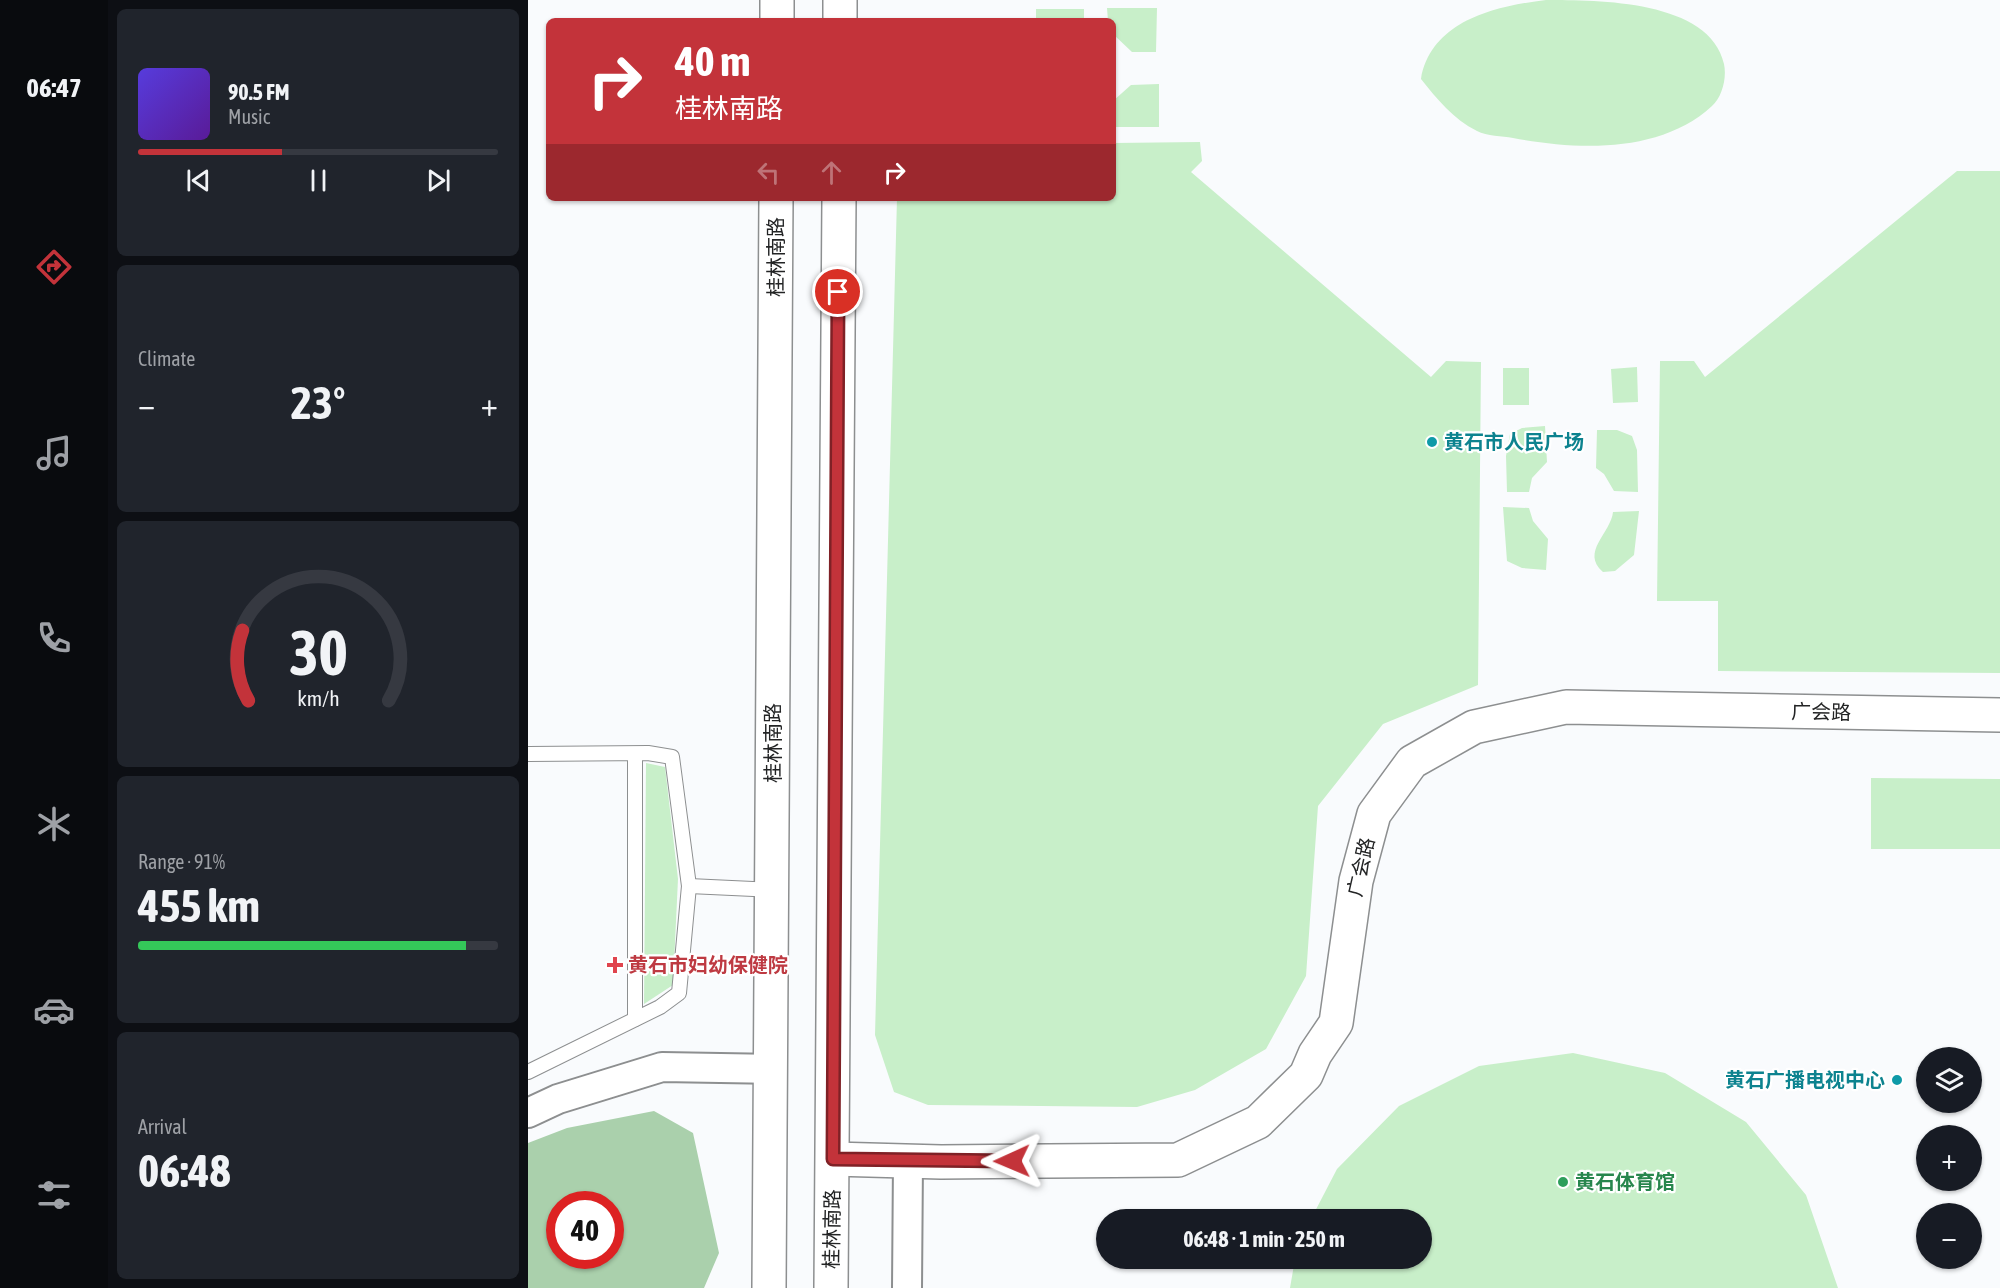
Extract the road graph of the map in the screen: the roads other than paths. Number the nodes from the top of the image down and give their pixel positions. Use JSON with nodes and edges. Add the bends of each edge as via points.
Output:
{"nodes":[{"id":1,"x":777,"y":0,"type":"edge"},
{"id":2,"x":840,"y":0,"type":"edge"},
{"id":3,"x":777,"y":18,"type":"edge"},
{"id":4,"x":840,"y":18,"type":"edge"},
{"id":5,"x":776,"y":201,"type":"edge"},
{"id":6,"x":839,"y":201,"type":"edge"},
{"id":7,"x":2000,"y":715,"type":"edge"},
{"id":8,"x":528,"y":754,"type":"edge"},
{"id":9,"x":635,"y":754,"type":"junction"},
{"id":10,"x":688,"y":886,"type":"junction"},
{"id":11,"x":772,"y":890,"type":"junction"},
{"id":12,"x":635,"y":1019,"type":"junction"},
{"id":13,"x":771,"y":1069,"type":"junction"},
{"id":14,"x":528,"y":1072,"type":"edge"},
{"id":15,"x":528,"y":1113,"type":"edge"},
{"id":16,"x":833,"y":1159,"type":"junction"},
{"id":17,"x":908,"y":1161,"type":"junction"},
{"id":18,"x":770,"y":1288,"type":"edge"},
{"id":19,"x":831,"y":1288,"type":"edge"},
{"id":20,"x":907,"y":1288,"type":"edge"}],
"edges":[{"from":1,"to":3,"type":"main road"},
{"from":2,"to":4,"type":"main road"},
{"from":5,"to":11,"type":"main road","name":"桂林南路"},
{"from":6,"to":16,"type":"main road","name":"桂林南路"},
{"from":7,"to":17,"type":"main road","name":"广会路","via":[[1566,707],[1474,727],[1412,762],[1374,814],[1356,881],[1336,1023],[1306,1074],[1258,1122],[1178,1160]]},
{"from":8,"to":9,"type":"lane"},
{"from":9,"to":10,"type":"lane","via":[[672,757]]},
{"from":9,"to":12,"type":"lane"},
{"from":10,"to":11,"type":"lane"},
{"from":10,"to":12,"type":"lane","via":[[679,993]]},
{"from":11,"to":13,"type":"main road","name":"桂林南路"},
{"from":12,"to":14,"type":"lane"},
{"from":13,"to":15,"type":"street","via":[[662,1067],[558,1099]]},
{"from":13,"to":18,"type":"main road","name":"桂林南路"},
{"from":16,"to":17,"type":"main road","name":"广会路"},
{"from":16,"to":19,"type":"main road","name":"桂林南路"},
{"from":17,"to":20,"type":"street"}]}
